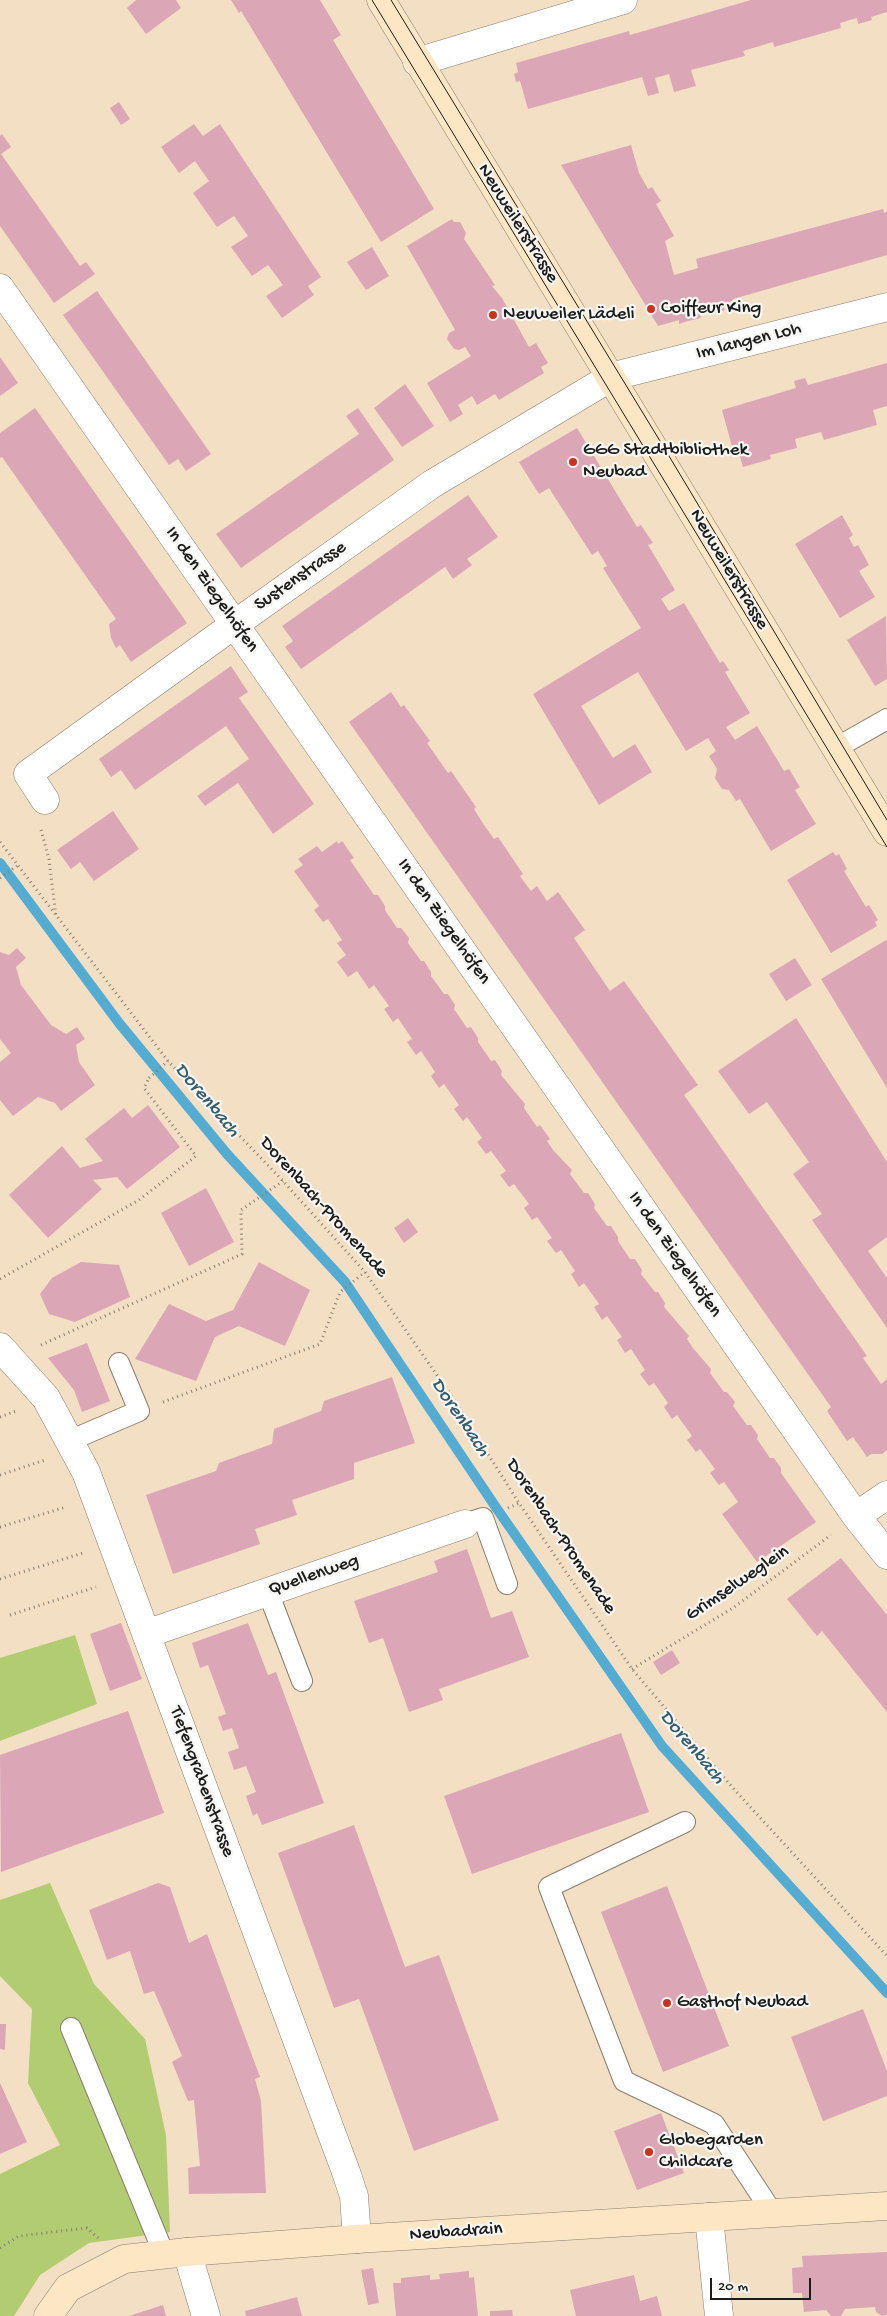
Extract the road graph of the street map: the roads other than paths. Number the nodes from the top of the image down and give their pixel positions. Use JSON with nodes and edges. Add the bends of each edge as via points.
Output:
{"nodes":[{"id":1,"x":381,"y":0,"type":"edge"},
{"id":2,"x":623,"y":0,"type":"edge"},
{"id":3,"x":417,"y":62,"type":"junction"},
{"id":4,"x":0,"y":288,"type":"edge"},
{"id":5,"x":887,"y":307,"type":"edge"},
{"id":6,"x":611,"y":378,"type":"junction"},
{"id":7,"x":234,"y":624,"type":"junction"},
{"id":8,"x":887,"y":718,"type":"edge"},
{"id":9,"x":836,"y":748,"type":"junction"},
{"id":10,"x":46,"y":800,"type":"road end"},
{"id":11,"x":887,"y":832,"type":"edge"},
{"id":12,"x":5,"y":1353,"type":"edge"},
{"id":13,"x":119,"y":1363,"type":"dead end"},
{"id":14,"x":72,"y":1446,"type":"junction"},
{"id":15,"x":887,"y":1495,"type":"edge"},
{"id":16,"x":856,"y":1516,"type":"junction"},
{"id":17,"x":474,"y":1521,"type":"joint"},
{"id":18,"x":887,"y":1556,"type":"edge"},
{"id":19,"x":507,"y":1584,"type":"dead end"},
{"id":20,"x":268,"y":1592,"type":"junction"},
{"id":21,"x":146,"y":1634,"type":"junction"},
{"id":22,"x":302,"y":1681,"type":"dead end"},
{"id":23,"x":685,"y":1822,"type":"dead end"},
{"id":24,"x":72,"y":2028,"type":"dead end"},
{"id":25,"x":887,"y":2206,"type":"edge"},
{"id":26,"x":772,"y":2212,"type":"junction"},
{"id":27,"x":709,"y":2217,"type":"junction"},
{"id":28,"x":357,"y":2239,"type":"junction"},
{"id":29,"x":175,"y":2253,"type":"junction"},
{"id":30,"x":48,"y":2316,"type":"edge"},
{"id":31,"x":206,"y":2316,"type":"edge"},
{"id":32,"x":719,"y":2316,"type":"edge"}],
"edges":[{"from":1,"to":3,"type":"street","name":"Neuweilerstrasse"},
{"from":2,"to":3,"type":"street"},
{"from":3,"to":6,"type":"street","name":"Neuweilerstrasse"},
{"from":4,"to":7,"type":"street","name":"In den Ziegelhöfen"},
{"from":5,"to":6,"type":"street","name":"Im langen Loh"},
{"from":6,"to":7,"type":"street","name":"Sustenstrasse","via":[[432,484]]},
{"from":6,"to":9,"type":"street","name":"Neuweilerstrasse"},
{"from":7,"to":10,"type":"street","name":"Sustenstrasse","via":[[28,774]]},
{"from":7,"to":16,"type":"street","name":"In den Ziegelhöfen"},
{"from":8,"to":9,"type":"lane"},
{"from":9,"to":11,"type":"street","name":"Neuweilerstrasse"},
{"from":12,"to":14,"type":"street","name":"Tiefengrabenstrasse","via":[[46,1398]]},
{"from":13,"to":14,"type":"lane","via":[[139,1411]]},
{"from":14,"to":21,"type":"street","name":"Tiefengrabenstrasse","via":[[86,1472]]},
{"from":15,"to":16,"type":"street"},
{"from":16,"to":18,"type":"street","name":"In den Ziegelhöfen"},
{"from":17,"to":19,"type":"lane"},
{"from":17,"to":20,"type":"street","name":"Quellenweg"},
{"from":20,"to":21,"type":"street","name":"Quellenweg"},
{"from":20,"to":22,"type":"lane"},
{"from":21,"to":28,"type":"street","name":"Tiefengrabenstrasse","via":[[346,2172],[354,2196]]},
{"from":23,"to":26,"type":"lane","via":[[549,1887],[624,2081],[714,2124]]},
{"from":24,"to":29,"type":"lane"},
{"from":25,"to":26,"type":"street","name":"Neubadrain"},
{"from":26,"to":27,"type":"street","name":"Neubadrain"},
{"from":27,"to":28,"type":"street","name":"Neubadrain"},
{"from":27,"to":32,"type":"street"},
{"from":28,"to":29,"type":"street","name":"Neubadrain"},
{"from":29,"to":30,"type":"street","name":"Neubadrain","via":[[124,2259],[68,2288]]},
{"from":29,"to":31,"type":"street"}]}
